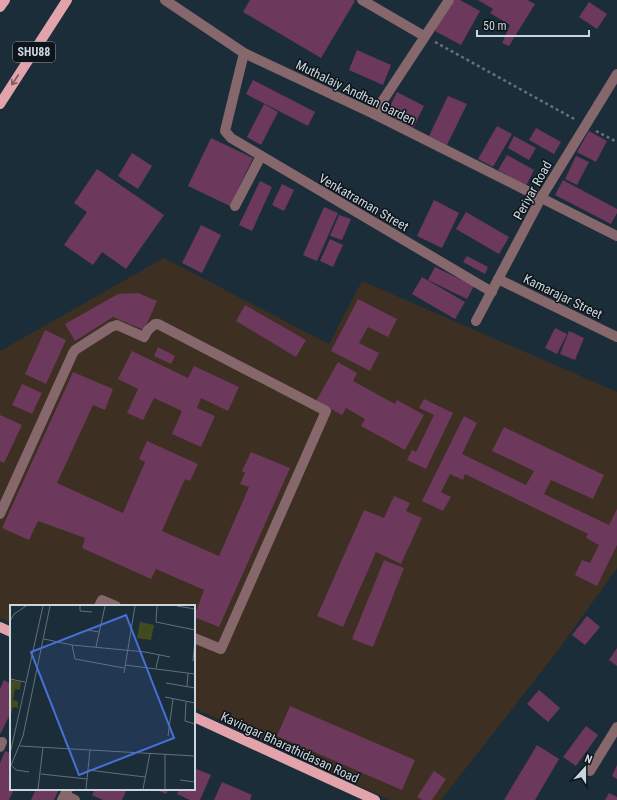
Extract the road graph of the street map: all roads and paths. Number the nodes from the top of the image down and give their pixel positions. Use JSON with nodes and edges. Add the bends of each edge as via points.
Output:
{"nodes":[{"id":1,"x":5,"y":0,"type":"edge"},
{"id":2,"x":67,"y":0,"type":"edge"},
{"id":3,"x":165,"y":0,"type":"edge"},
{"id":4,"x":362,"y":0,"type":"edge"},
{"id":5,"x":449,"y":0,"type":"edge"},
{"id":6,"x":0,"y":7,"type":"edge"},
{"id":7,"x":424,"y":36,"type":"junction"},
{"id":8,"x":244,"y":53,"type":"junction"},
{"id":9,"x":617,"y":74,"type":"edge"},
{"id":10,"x":1,"y":102,"type":"edge"},
{"id":11,"x":374,"y":114,"type":"junction"},
{"id":12,"x":585,"y":125,"type":"junction"},
{"id":13,"x":617,"y":142,"type":"edge"},
{"id":14,"x":261,"y":156,"type":"junction"},
{"id":15,"x":541,"y":198,"type":"junction"},
{"id":16,"x":235,"y":206,"type":"dead end"},
{"id":17,"x":617,"y":236,"type":"edge"},
{"id":18,"x":498,"y":279,"type":"junction"},
{"id":19,"x":492,"y":292,"type":"junction"},
{"id":20,"x":476,"y":321,"type":"dead end"},
{"id":21,"x":617,"y":337,"type":"edge"},
{"id":22,"x":0,"y":514,"type":"edge"},
{"id":23,"x":100,"y":605,"type":"edge"},
{"id":24,"x":114,"y":605,"type":"edge"},
{"id":25,"x":0,"y":627,"type":"edge"},
{"id":26,"x":10,"y":632,"type":"edge"},
{"id":27,"x":195,"y":638,"type":"edge"},
{"id":28,"x":195,"y":717,"type":"edge"},
{"id":29,"x":617,"y":727,"type":"edge"},
{"id":30,"x":590,"y":771,"type":"dead end"},
{"id":31,"x":65,"y":795,"type":"edge"},
{"id":32,"x":76,"y":800,"type":"edge"},
{"id":33,"x":375,"y":800,"type":"edge"}],
"edges":[{"from":1,"to":6,"type":"main road"},
{"from":2,"to":10,"type":"main road","number":"SHU88","one_way":true},
{"from":3,"to":8,"type":"street","name":"Muthalaiy Andhan Garden"},
{"from":4,"to":7,"type":"street"},
{"from":5,"to":7,"type":"street"},
{"from":7,"to":11,"type":"street"},
{"from":7,"to":12,"type":"path"},
{"from":8,"to":11,"type":"street","name":"Muthalaiy Andhan Garden"},
{"from":8,"to":14,"type":"street","name":"Venkatraman Street","via":[[225,131],[231,138]]},
{"from":9,"to":12,"type":"street","name":"Periyar Road"},
{"from":11,"to":15,"type":"street","name":"Muthalaiy Andhan Garden"},
{"from":12,"to":13,"type":"path"},
{"from":12,"to":15,"type":"street","name":"Periyar Road"},
{"from":14,"to":16,"type":"street"},
{"from":14,"to":19,"type":"street","name":"Venkatraman Street"},
{"from":15,"to":17,"type":"street"},
{"from":15,"to":18,"type":"street","name":"Periyar Road"},
{"from":18,"to":19,"type":"street","name":"Periyar Road"},
{"from":18,"to":21,"type":"street","name":"Kamarajar Street"},
{"from":19,"to":20,"type":"street","name":"Periyar Road"},
{"from":22,"to":27,"type":"street","via":[[73,352],[117,325],[144,337],[148,330],[158,324],[326,411],[221,649]]},
{"from":23,"to":24,"type":"street","via":[[102,600]]},
{"from":25,"to":26,"type":"main road"},
{"from":28,"to":33,"type":"main road","name":"Kavingar Bharathidasan Road"},
{"from":29,"to":30,"type":"street"},
{"from":31,"to":32,"type":"street"}]}
